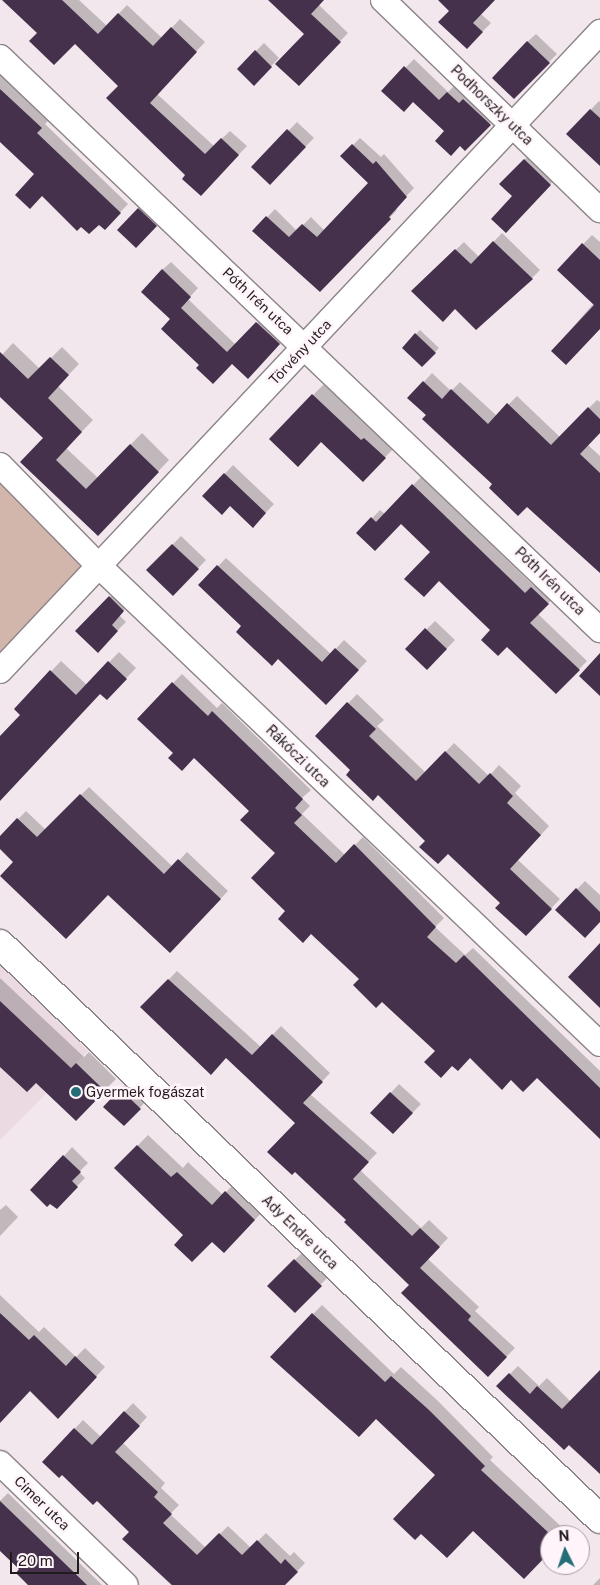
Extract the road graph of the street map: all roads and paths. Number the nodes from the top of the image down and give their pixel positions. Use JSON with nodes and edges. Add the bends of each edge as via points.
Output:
{"nodes":[{"id":1,"x":383,"y":0,"type":"edge"},
{"id":2,"x":600,"y":32,"type":"edge"},
{"id":3,"x":0,"y":57,"type":"edge"},
{"id":4,"x":513,"y":125,"type":"junction"},
{"id":5,"x":600,"y":210,"type":"edge"},
{"id":6,"x":306,"y":346,"type":"junction"},
{"id":7,"x":0,"y":464,"type":"edge"},
{"id":8,"x":98,"y":565,"type":"junction"},
{"id":9,"x":600,"y":630,"type":"edge"},
{"id":10,"x":0,"y":671,"type":"edge"},
{"id":11,"x":0,"y":944,"type":"edge"},
{"id":12,"x":600,"y":1044,"type":"edge"},
{"id":13,"x":0,"y":1463,"type":"edge"},
{"id":14,"x":600,"y":1519,"type":"edge"},
{"id":15,"x":126,"y":1585,"type":"edge"}],
"edges":[{"from":1,"to":4,"type":"street","name":"Podhorszky utca"},
{"from":2,"to":4,"type":"street","name":"Törvény utca"},
{"from":3,"to":6,"type":"street","name":"Póth Irén utca"},
{"from":4,"to":5,"type":"street","name":"Podhorszky utca"},
{"from":4,"to":6,"type":"street","name":"Törvény utca"},
{"from":6,"to":8,"type":"street","name":"Törvény utca"},
{"from":6,"to":9,"type":"street","name":"Póth Irén utca"},
{"from":7,"to":8,"type":"street","name":"Rákóczi utca"},
{"from":8,"to":10,"type":"street","name":"Törvény utca"},
{"from":8,"to":12,"type":"street","name":"Rákóczi utca"},
{"from":11,"to":14,"type":"street","name":"Ady Endre utca"},
{"from":13,"to":15,"type":"street","name":"Címer utca"}]}
